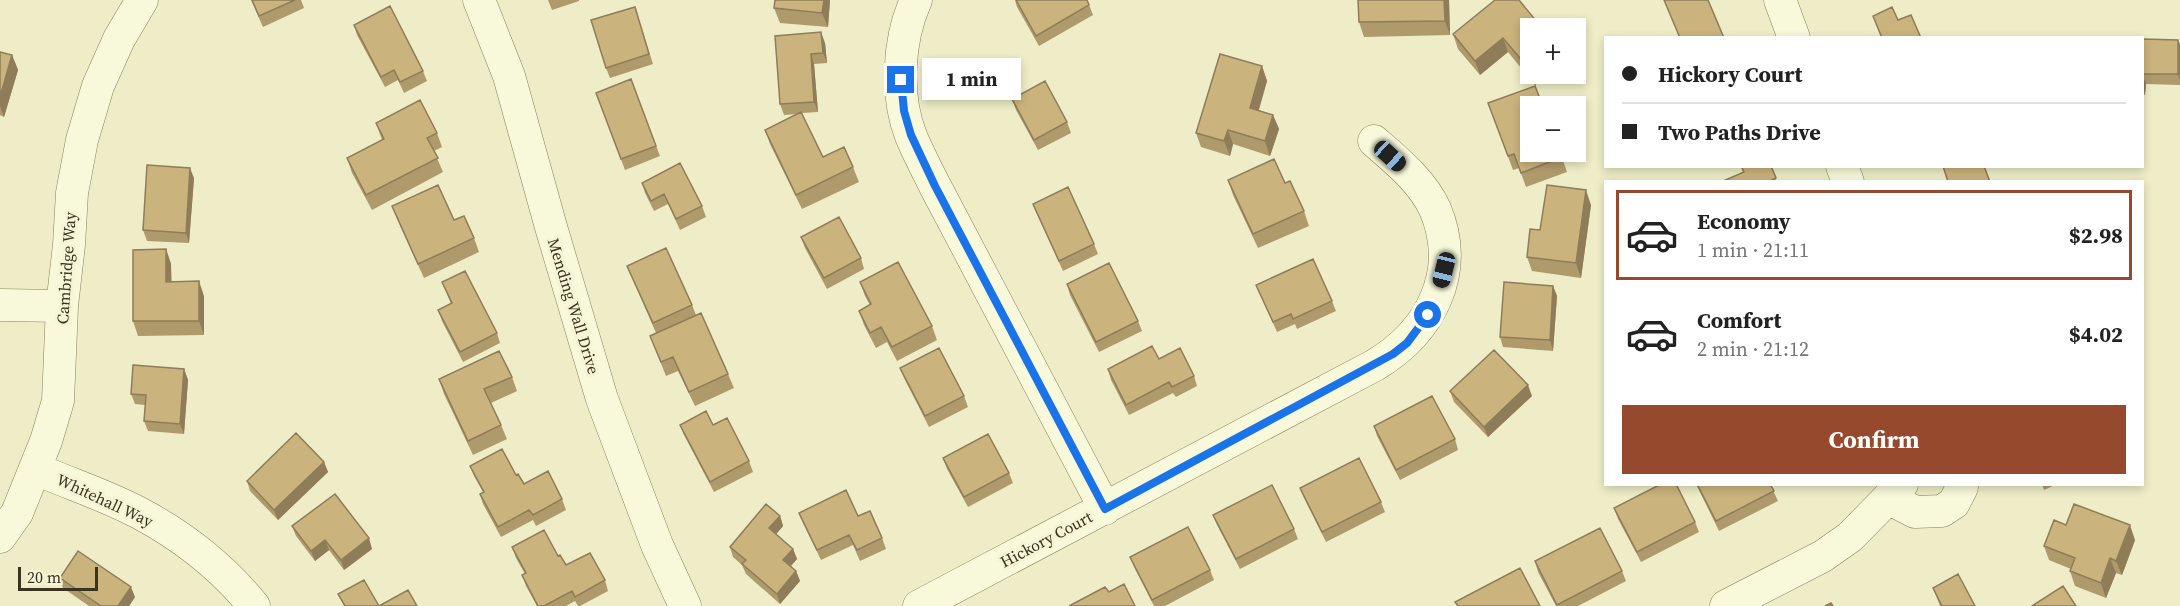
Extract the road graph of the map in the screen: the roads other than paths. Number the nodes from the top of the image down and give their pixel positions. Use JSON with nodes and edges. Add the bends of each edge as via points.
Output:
{"nodes":[{"id":1,"x":142,"y":0,"type":"edge"},
{"id":2,"x":479,"y":0,"type":"edge"},
{"id":3,"x":916,"y":0,"type":"edge"},
{"id":4,"x":1780,"y":0,"type":"edge"},
{"id":5,"x":1793,"y":36,"type":"edge"},
{"id":6,"x":1374,"y":141,"type":"dead end"},
{"id":7,"x":0,"y":305,"type":"edge"},
{"id":8,"x":62,"y":306,"type":"junction"},
{"id":9,"x":36,"y":469,"type":"junction"},
{"id":10,"x":1962,"y":486,"type":"edge"},
{"id":11,"x":1895,"y":491,"type":"edge"},
{"id":12,"x":1105,"y":509,"type":"junction"},
{"id":13,"x":0,"y":537,"type":"edge"},
{"id":14,"x":254,"y":606,"type":"edge"},
{"id":15,"x":685,"y":606,"type":"edge"},
{"id":16,"x":919,"y":606,"type":"edge"},
{"id":17,"x":1726,"y":606,"type":"edge"}],
"edges":[{"from":1,"to":8,"type":"street","name":"Cambridge Way","via":[[98,86],[82,140],[72,193]]},
{"from":2,"to":15,"type":"street","name":"Mending Wall Drive","via":[[509,76],[602,399],[657,545]]},
{"from":3,"to":12,"type":"street","via":[[904,45],[901,80],[911,135]]},
{"from":4,"to":5,"type":"street"},
{"from":6,"to":12,"type":"street","name":"Hickory Court","via":[[1423,189],[1440,227],[1444,270],[1437,298],[1419,330],[1375,365]]},
{"from":7,"to":8,"type":"street"},
{"from":8,"to":9,"type":"street","name":"Cambridge Way","via":[[58,401]]},
{"from":9,"to":13,"type":"street","name":"Cambridge Way","via":[[17,513]]},
{"from":9,"to":14,"type":"street","name":"Whitehall Way","via":[[140,513],[172,533],[222,571]]},
{"from":10,"to":11,"type":"street","via":[[1954,503],[1942,511],[1914,512]]},
{"from":11,"to":17,"type":"street","via":[[1850,537],[1823,556]]},
{"from":12,"to":16,"type":"street","name":"Hickory Court"}]}
